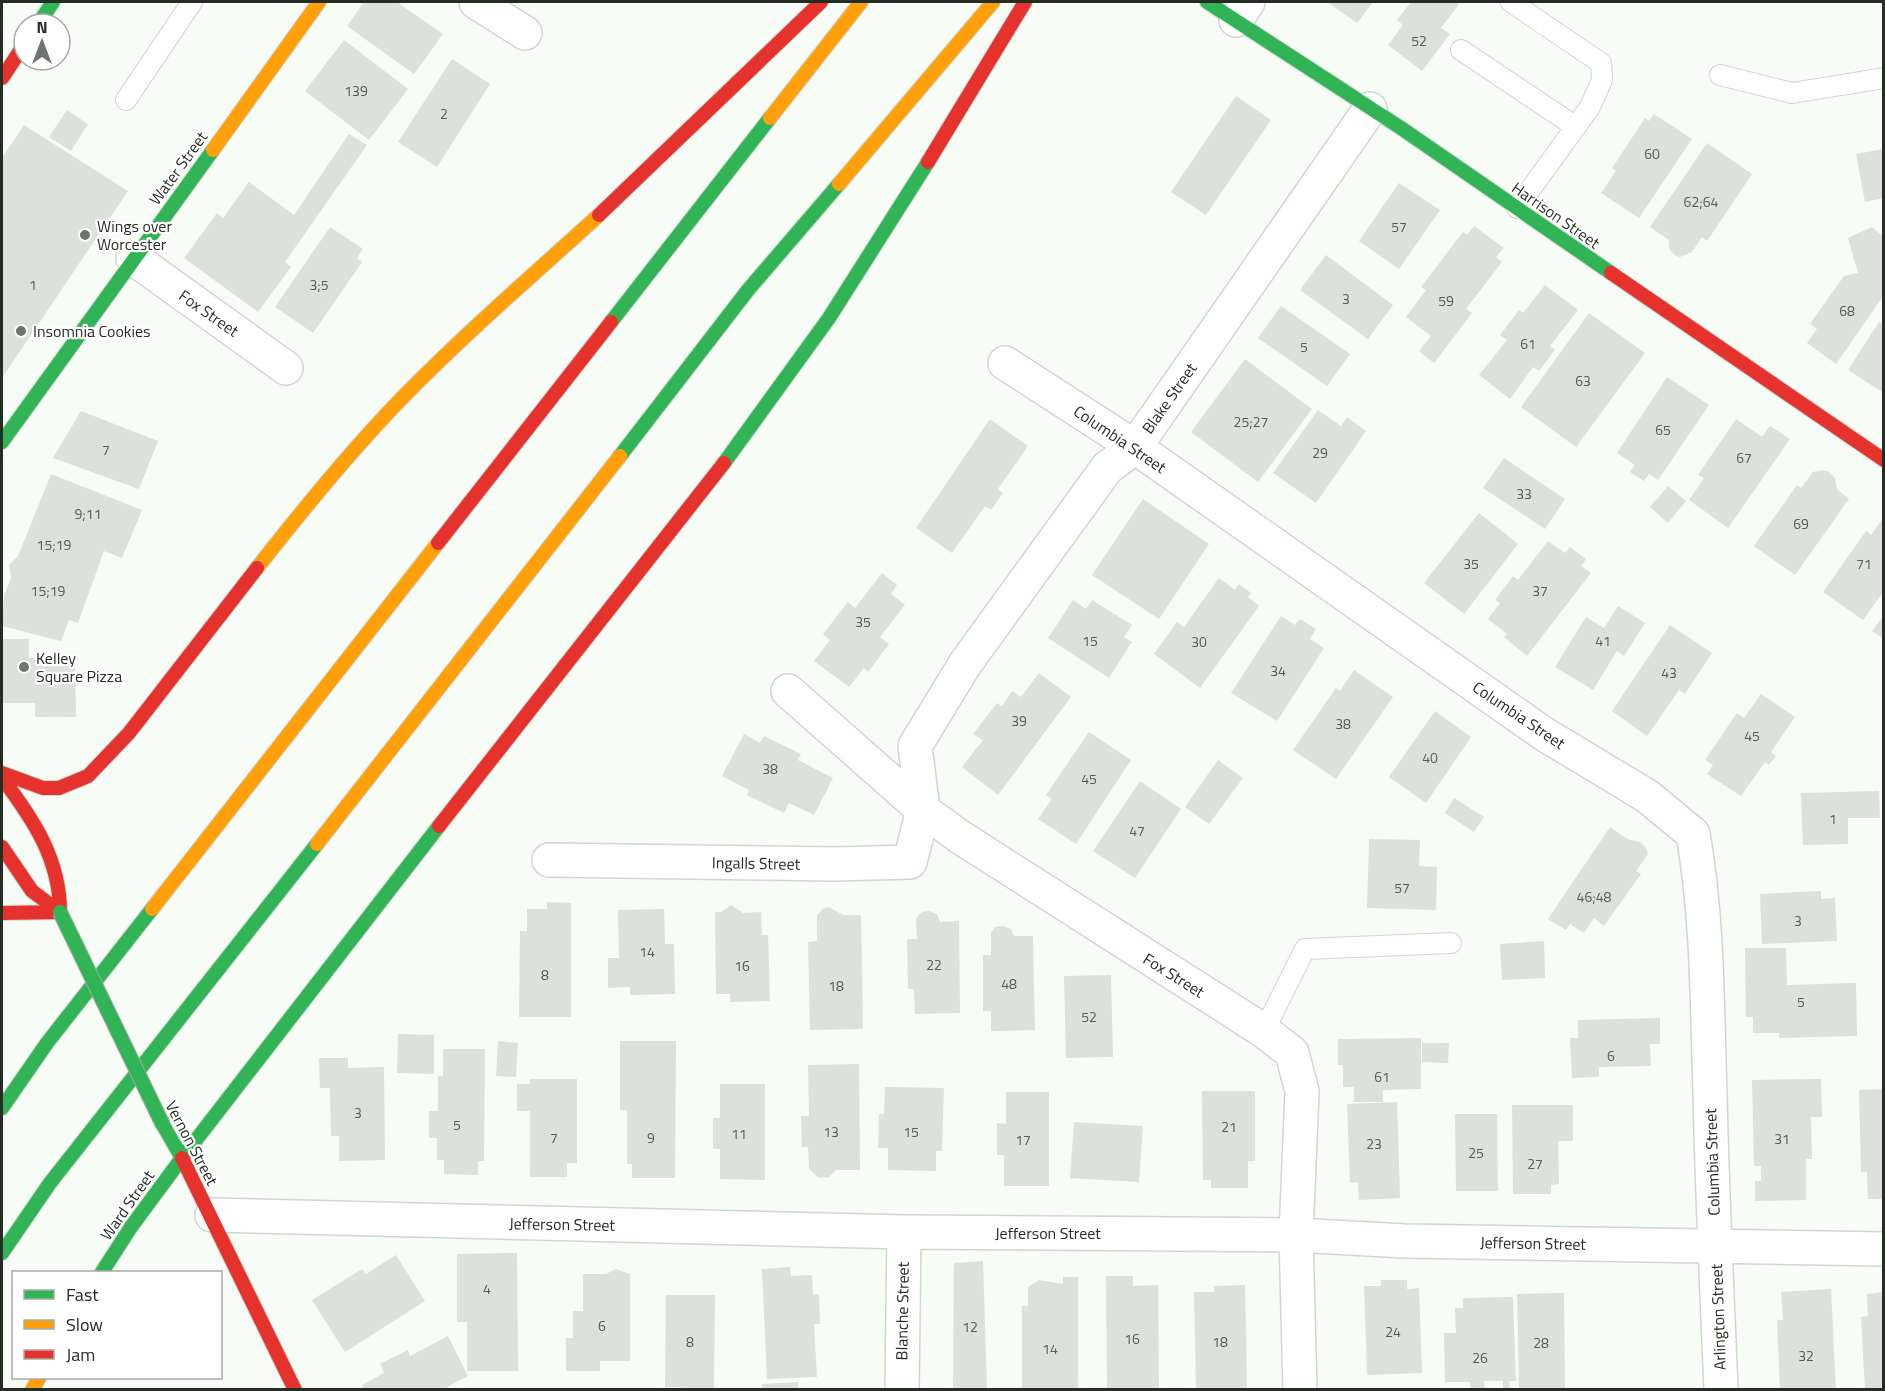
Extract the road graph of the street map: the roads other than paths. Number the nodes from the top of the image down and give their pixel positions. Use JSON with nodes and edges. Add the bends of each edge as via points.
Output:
{"nodes":[{"id":1,"x":192,"y":2,"type":"edge"},
{"id":2,"x":319,"y":2,"type":"edge"},
{"id":3,"x":476,"y":2,"type":"edge"},
{"id":4,"x":822,"y":2,"type":"edge"},
{"id":5,"x":861,"y":2,"type":"edge"},
{"id":6,"x":993,"y":2,"type":"edge"},
{"id":7,"x":1025,"y":2,"type":"edge"},
{"id":8,"x":1207,"y":2,"type":"edge"},
{"id":9,"x":1511,"y":2,"type":"edge"},
{"id":10,"x":1242,"y":11,"type":"edge"},
{"id":11,"x":525,"y":33,"type":"dead end"},
{"id":12,"x":1461,"y":50,"type":"dead end"},
{"id":13,"x":12,"y":63,"type":"edge"},
{"id":14,"x":1720,"y":75,"type":"dead end"},
{"id":15,"x":2,"y":78,"type":"edge"},
{"id":16,"x":1884,"y":78,"type":"edge"},
{"id":17,"x":126,"y":100,"type":"dead end"},
{"id":18,"x":1370,"y":109,"type":"junction"},
{"id":19,"x":1576,"y":127,"type":"junction"},
{"id":20,"x":1517,"y":208,"type":"junction"},
{"id":21,"x":133,"y":258,"type":"junction"},
{"id":22,"x":1005,"y":363,"type":"dead end"},
{"id":23,"x":286,"y":368,"type":"dead end"},
{"id":24,"x":2,"y":442,"type":"edge"},
{"id":25,"x":1135,"y":447,"type":"junction"},
{"id":26,"x":1884,"y":459,"type":"edge"},
{"id":27,"x":788,"y":691,"type":"dead end"},
{"id":28,"x":2,"y":772,"type":"edge"},
{"id":29,"x":2,"y":778,"type":"edge"},
{"id":30,"x":923,"y":810,"type":"junction"},
{"id":31,"x":2,"y":847,"type":"edge"},
{"id":32,"x":549,"y":860,"type":"dead end"},
{"id":33,"x":60,"y":912,"type":"junction"},
{"id":34,"x":2,"y":913,"type":"edge"},
{"id":35,"x":1451,"y":943,"type":"dead end"},
{"id":36,"x":1264,"y":1031,"type":"junction"},
{"id":37,"x":2,"y":1108,"type":"edge"},
{"id":38,"x":182,"y":1158,"type":"junction"},
{"id":39,"x":212,"y":1215,"type":"junction"},
{"id":40,"x":904,"y":1232,"type":"junction"},
{"id":41,"x":1296,"y":1235,"type":"junction"},
{"id":42,"x":1715,"y":1245,"type":"junction"},
{"id":43,"x":1884,"y":1249,"type":"edge"},
{"id":44,"x":2,"y":1253,"type":"edge"},
{"id":45,"x":103,"y":1271,"type":"edge"},
{"id":46,"x":295,"y":1389,"type":"edge"},
{"id":47,"x":902,"y":1389,"type":"edge"},
{"id":48,"x":1300,"y":1389,"type":"edge"},
{"id":49,"x":1721,"y":1389,"type":"edge"}],
"edges":[{"from":1,"to":17,"type":"lane"},
{"from":2,"to":21,"type":"main road","name":"Water Street"},
{"from":3,"to":11,"type":"street"},
{"from":4,"to":28,"type":"main road","via":[[648,170],[481,320],[406,396],[330,477],[96,770],[66,788],[51,790]]},
{"from":5,"to":37,"type":"main road","via":[[47,1043]]},
{"from":6,"to":44,"type":"main road","via":[[748,290],[50,1183]]},
{"from":7,"to":38,"type":"main road","name":"Ward Street","via":[[893,220],[759,417]]},
{"from":8,"to":10,"type":"main road","name":"Harrison Street"},
{"from":9,"to":19,"type":"lane","via":[[1601,63],[1602,80]]},
{"from":10,"to":18,"type":"main road","name":"Harrison Street"},
{"from":12,"to":19,"type":"lane"},
{"from":13,"to":15,"type":"main road"},
{"from":14,"to":16,"type":"lane","via":[[1792,93]]},
{"from":18,"to":20,"type":"main road","name":"Harrison Street"},
{"from":18,"to":25,"type":"street","name":"Blake Street"},
{"from":19,"to":20,"type":"lane"},
{"from":20,"to":26,"type":"main road","name":"Harrison Street"},
{"from":21,"to":23,"type":"street","name":"Fox Street"},
{"from":21,"to":24,"type":"main road","name":"Water Street"},
{"from":22,"to":25,"type":"street","name":"Columbia Street"},
{"from":25,"to":30,"type":"street","name":"Blake Street","via":[[1107,468],[965,664],[929,721],[915,747]]},
{"from":25,"to":42,"type":"street","name":"Columbia Street","via":[[1544,734],[1647,796],[1694,834],[1705,939]]},
{"from":27,"to":30,"type":"street","name":"Fox Street"},
{"from":29,"to":33,"type":"main road","name":"Vernon Street","via":[[43,838],[56,867]]},
{"from":30,"to":32,"type":"street","name":"Ingalls Street","via":[[910,862]]},
{"from":30,"to":36,"type":"street","name":"Fox Street","via":[[1087,920]]},
{"from":31,"to":33,"type":"main road","name":"Vernon Street","via":[[32,891]]},
{"from":33,"to":34,"type":"main road"},
{"from":33,"to":38,"type":"main road","name":"Vernon Street","bridge":true},
{"from":35,"to":36,"type":"lane","via":[[1305,949]]},
{"from":36,"to":41,"type":"street","name":"Fox Street","via":[[1292,1053],[1302,1091]]},
{"from":38,"to":39,"type":"main road","name":"Vernon Street"},
{"from":38,"to":45,"type":"main road","name":"Ward Street"},
{"from":39,"to":40,"type":"street","name":"Jefferson Street"},
{"from":39,"to":46,"type":"main road","name":"Vernon Street"},
{"from":40,"to":41,"type":"street","name":"Jefferson Street"},
{"from":40,"to":47,"type":"street","name":"Blanche Street"},
{"from":41,"to":42,"type":"street","name":"Jefferson Street"},
{"from":41,"to":48,"type":"street","name":"Fox Street"},
{"from":42,"to":43,"type":"street","name":"Jefferson Street"},
{"from":42,"to":49,"type":"street","name":"Arlington Street"}]}
